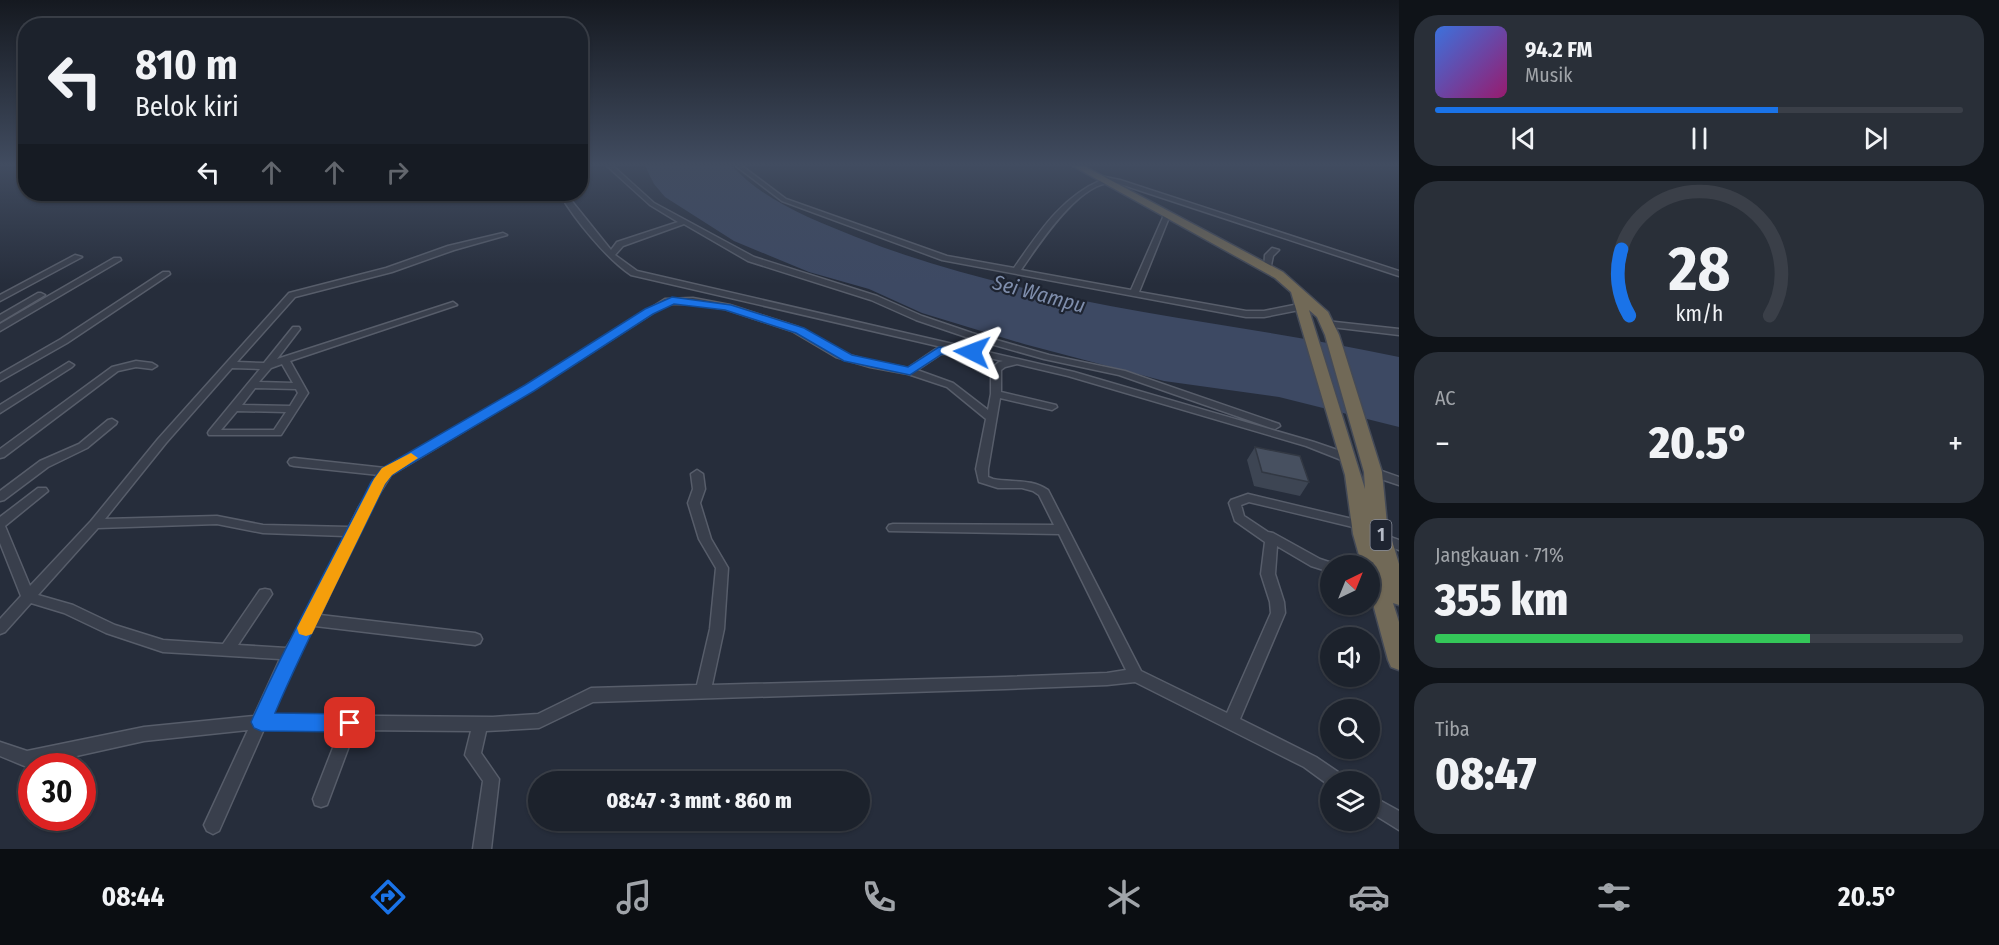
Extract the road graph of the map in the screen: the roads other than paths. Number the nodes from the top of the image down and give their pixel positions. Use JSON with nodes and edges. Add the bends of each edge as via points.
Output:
{"nodes":[{"id":1,"x":572,"y":206,"type":"edge"},
{"id":2,"x":655,"y":206,"type":"edge"},
{"id":3,"x":797,"y":206,"type":"edge"},
{"id":4,"x":1068,"y":206,"type":"edge"},
{"id":5,"x":1150,"y":206,"type":"edge"},
{"id":6,"x":1194,"y":206,"type":"edge"},
{"id":7,"x":1167,"y":215,"type":"junction"},
{"id":8,"x":684,"y":222,"type":"junction"},
{"id":9,"x":502,"y":235,"type":"dead end"},
{"id":10,"x":1275,"y":250,"type":"dead end"},
{"id":11,"x":612,"y":254,"type":"junction"},
{"id":12,"x":78,"y":257,"type":"dead end"},
{"id":13,"x":117,"y":260,"type":"dead end"},
{"id":14,"x":1267,"y":268,"type":"junction"},
{"id":15,"x":1015,"y":272,"type":"junction"},
{"id":16,"x":166,"y":274,"type":"dead end"},
{"id":17,"x":1399,"y":274,"type":"edge"},
{"id":18,"x":1134,"y":294,"type":"junction"},
{"id":19,"x":41,"y":295,"type":"dead end"},
{"id":20,"x":0,"y":298,"type":"edge"},
{"id":21,"x":453,"y":305,"type":"dead end"},
{"id":22,"x":1307,"y":305,"type":"junction"},
{"id":23,"x":0,"y":320,"type":"edge"},
{"id":24,"x":0,"y":328,"type":"edge"},
{"id":25,"x":296,"y":329,"type":"dead end"},
{"id":26,"x":1329,"y":329,"type":"junction"},
{"id":27,"x":1399,"y":332,"type":"edge"},
{"id":28,"x":984,"y":354,"type":"junction"},
{"id":29,"x":285,"y":360,"type":"junction"},
{"id":30,"x":1063,"y":360,"type":"junction"},
{"id":31,"x":1022,"y":362,"type":"junction"},
{"id":32,"x":69,"y":365,"type":"dead end"},
{"id":33,"x":230,"y":365,"type":"junction"},
{"id":34,"x":152,"y":366,"type":"dead end"},
{"id":35,"x":266,"y":366,"type":"junction"},
{"id":36,"x":910,"y":371,"type":"junction"},
{"id":37,"x":0,"y":378,"type":"edge"},
{"id":38,"x":1091,"y":380,"type":"junction"},
{"id":39,"x":252,"y":385,"type":"junction"},
{"id":40,"x":299,"y":386,"type":"junction"},
{"id":41,"x":996,"y":394,"type":"junction"},
{"id":42,"x":1052,"y":407,"type":"dead end"},
{"id":43,"x":234,"y":408,"type":"junction"},
{"id":44,"x":292,"y":409,"type":"junction"},
{"id":45,"x":0,"y":410,"type":"edge"},
{"id":46,"x":991,"y":418,"type":"junction"},
{"id":47,"x":112,"y":423,"type":"dead end"},
{"id":48,"x":1348,"y":451,"type":"junction"},
{"id":49,"x":0,"y":454,"type":"edge"},
{"id":50,"x":294,"y":462,"type":"dead end"},
{"id":51,"x":387,"y":472,"type":"junction"},
{"id":52,"x":1373,"y":472,"type":"junction"},
{"id":53,"x":697,"y":474,"type":"dead end"},
{"id":54,"x":1399,"y":481,"type":"edge"},
{"id":55,"x":42,"y":491,"type":"dead end"},
{"id":56,"x":0,"y":497,"type":"edge"},
{"id":57,"x":0,"y":523,"type":"edge"},
{"id":58,"x":95,"y":524,"type":"junction"},
{"id":59,"x":0,"y":528,"type":"edge"},
{"id":60,"x":892,"y":528,"type":"dead end"},
{"id":61,"x":1063,"y":530,"type":"junction"},
{"id":62,"x":354,"y":532,"type":"junction"},
{"id":63,"x":1269,"y":536,"type":"junction"},
{"id":64,"x":1376,"y":536,"type":"edge"},
{"id":65,"x":3,"y":545,"type":"edge"},
{"id":66,"x":1374,"y":555,"type":"edge"},
{"id":67,"x":1320,"y":564,"type":"edge"},
{"id":68,"x":266,"y":594,"type":"dead end"},
{"id":69,"x":28,"y":597,"type":"junction"},
{"id":70,"x":1399,"y":597,"type":"edge"},
{"id":71,"x":1380,"y":604,"type":"edge"},
{"id":72,"x":311,"y":620,"type":"junction"},
{"id":73,"x":0,"y":628,"type":"edge"},
{"id":74,"x":475,"y":639,"type":"dead end"},
{"id":75,"x":228,"y":649,"type":"junction"},
{"id":76,"x":290,"y":654,"type":"junction"},
{"id":77,"x":1399,"y":660,"type":"edge"},
{"id":78,"x":1136,"y":675,"type":"junction"},
{"id":79,"x":703,"y":693,"type":"junction"},
{"id":80,"x":261,"y":722,"type":"junction"},
{"id":81,"x":1231,"y":722,"type":"junction"},
{"id":82,"x":350,"y":723,"type":"junction"},
{"id":83,"x":480,"y":724,"type":"junction"},
{"id":84,"x":0,"y":749,"type":"edge"},
{"id":85,"x":1323,"y":771,"type":"edge"},
{"id":86,"x":321,"y":798,"type":"dead end"},
{"id":87,"x":1380,"y":809,"type":"edge"},
{"id":88,"x":1399,"y":821,"type":"edge"},
{"id":89,"x":213,"y":825,"type":"dead end"},
{"id":90,"x":482,"y":849,"type":"edge"}],
"edges":[{"from":1,"to":11,"type":"street"},
{"from":2,"to":8,"type":"street"},
{"from":3,"to":15,"type":"street","via":[[945,258]]},
{"from":4,"to":15,"type":"street","via":[[1055,216]]},
{"from":5,"to":7,"type":"highway","number":"1"},
{"from":6,"to":17,"type":"street"},
{"from":7,"to":14,"type":"highway","number":"1"},
{"from":7,"to":18,"type":"street"},
{"from":8,"to":11,"type":"street","via":[[620,244]]},
{"from":8,"to":30,"type":"street","via":[[751,259],[874,298],[969,335]]},
{"from":9,"to":33,"type":"street","via":[[389,270],[300,291]]},
{"from":10,"to":14,"type":"street","via":[[1269,255]]},
{"from":11,"to":28,"type":"street","via":[[639,274]]},
{"from":12,"to":20,"type":"street"},
{"from":13,"to":24,"type":"street"},
{"from":14,"to":22,"type":"highway","number":"1","via":[[1296,288]]},
{"from":15,"to":18,"type":"street"},
{"from":16,"to":37,"type":"street"},
{"from":18,"to":22,"type":"street","via":[[1246,314]]},
{"from":19,"to":23,"type":"street"},
{"from":21,"to":29,"type":"street"},
{"from":22,"to":26,"type":"highway","number":"1","via":[[1323,315]]},
{"from":22,"to":48,"type":"highway","number":"1"},
{"from":25,"to":35,"type":"street"},
{"from":26,"to":27,"type":"street"},
{"from":26,"to":48,"type":"highway","number":"1"},
{"from":28,"to":31,"type":"street"},
{"from":28,"to":36,"type":"street","via":[[939,351]]},
{"from":29,"to":35,"type":"street"},
{"from":29,"to":40,"type":"street"},
{"from":30,"to":38,"type":"street","via":[[1068,368]]},
{"from":30,"to":48,"type":"street","via":[[1122,373]]},
{"from":31,"to":38,"type":"street"},
{"from":31,"to":41,"type":"street","via":[[997,367]]},
{"from":32,"to":45,"type":"street"},
{"from":33,"to":35,"type":"street"},
{"from":33,"to":58,"type":"street"},
{"from":34,"to":49,"type":"street","via":[[136,364],[115,369]]},
{"from":35,"to":39,"type":"street"},
{"from":36,"to":46,"type":"street","via":[[955,388]]},
{"from":36,"to":51,"type":"street","via":[[848,358],[800,331],[731,308],[669,301]]},
{"from":38,"to":48,"type":"street"},
{"from":39,"to":40,"type":"street"},
{"from":39,"to":43,"type":"street"},
{"from":40,"to":44,"type":"street","via":[[303,393]]},
{"from":41,"to":42,"type":"street"},
{"from":41,"to":46,"type":"street"},
{"from":43,"to":44,"type":"street"},
{"from":43,"to":44,"type":"street","via":[[213,433],[277,433]]},
{"from":46,"to":61,"type":"street","via":[[983,479],[1035,486],[1044,493]]},
{"from":47,"to":56,"type":"street","via":[[83,446],[44,464]]},
{"from":48,"to":52,"type":"highway","number":"1"},
{"from":48,"to":64,"type":"highway","number":"1"},
{"from":50,"to":51,"type":"street"},
{"from":51,"to":62,"type":"street"},
{"from":52,"to":54,"type":"street"},
{"from":52,"to":64,"type":"highway","number":"1"},
{"from":53,"to":79,"type":"street","via":[[699,489],[694,503],[705,539],[722,568],[717,629]]},
{"from":55,"to":57,"type":"street"},
{"from":58,"to":62,"type":"street","via":[[217,520],[263,529]]},
{"from":58,"to":69,"type":"street"},
{"from":59,"to":65,"type":"street"},
{"from":60,"to":61,"type":"street"},
{"from":61,"to":78,"type":"street"},
{"from":62,"to":72,"type":"street"},
{"from":63,"to":64,"type":"street","via":[[1239,518],[1235,503],[1248,498]]},
{"from":63,"to":67,"type":"street"},
{"from":63,"to":81,"type":"street","via":[[1272,544],[1268,574],[1278,613]]},
{"from":64,"to":66,"type":"highway","number":"1"},
{"from":64,"to":70,"type":"highway","number":"1"},
{"from":65,"to":69,"type":"street"},
{"from":68,"to":75,"type":"street"},
{"from":69,"to":73,"type":"street"},
{"from":69,"to":75,"type":"street","via":[[163,646]]},
{"from":71,"to":77,"type":"highway","number":"1"},
{"from":72,"to":74,"type":"street"},
{"from":72,"to":76,"type":"street"},
{"from":75,"to":76,"type":"street"},
{"from":76,"to":80,"type":"street"},
{"from":78,"to":79,"type":"street"},
{"from":78,"to":81,"type":"street"},
{"from":79,"to":83,"type":"street","via":[[591,695],[546,720]]},
{"from":80,"to":82,"type":"street"},
{"from":80,"to":84,"type":"street","via":[[144,734],[66,749],[48,757],[27,759]]},
{"from":80,"to":89,"type":"street"},
{"from":81,"to":85,"type":"street"},
{"from":82,"to":83,"type":"street"},
{"from":82,"to":86,"type":"street"},
{"from":83,"to":90,"type":"street","via":[[473,755],[491,779]]},
{"from":87,"to":88,"type":"street"}]}
